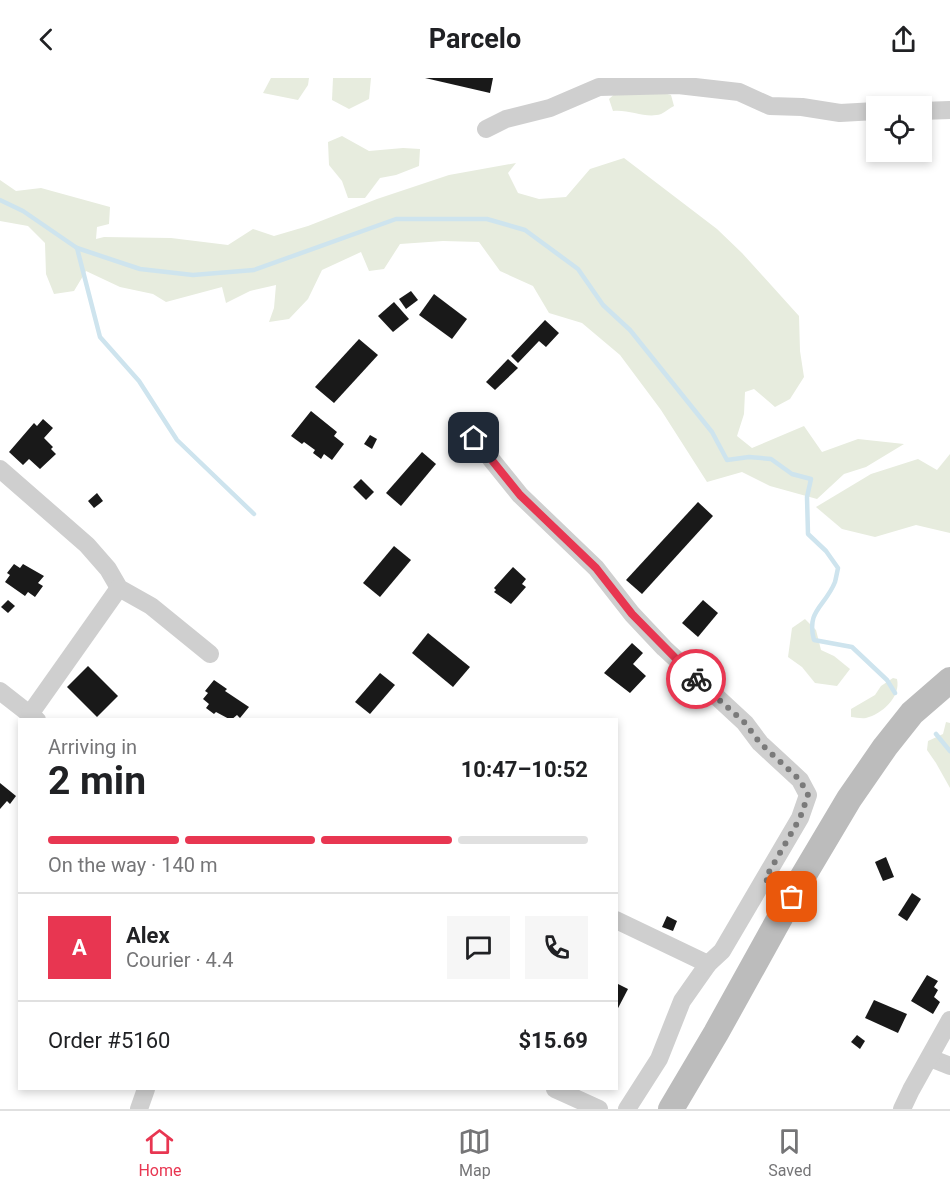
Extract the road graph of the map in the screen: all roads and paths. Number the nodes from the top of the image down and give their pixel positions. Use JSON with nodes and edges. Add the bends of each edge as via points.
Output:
{"nodes":[{"id":1,"x":950,"y":110,"type":"edge"},
{"id":2,"x":932,"y":111,"type":"edge"},
{"id":3,"x":866,"y":112,"type":"edge"},
{"id":4,"x":486,"y":129,"type":"dead end"},
{"id":5,"x":474,"y":438,"type":"dead end"},
{"id":6,"x":0,"y":469,"type":"edge"},
{"id":7,"x":119,"y":588,"type":"junction"},
{"id":8,"x":210,"y":654,"type":"dead end"},
{"id":9,"x":950,"y":680,"type":"edge"},
{"id":10,"x":0,"y":691,"type":"edge"},
{"id":11,"x":33,"y":717,"type":"edge"},
{"id":12,"x":765,"y":879,"type":"junction"},
{"id":13,"x":792,"y":897,"type":"junction"},
{"id":14,"x":618,"y":921,"type":"edge"},
{"id":15,"x":708,"y":964,"type":"junction"},
{"id":16,"x":950,"y":1020,"type":"edge"},
{"id":17,"x":930,"y":1058,"type":"junction"},
{"id":18,"x":950,"y":1066,"type":"edge"},
{"id":19,"x":146,"y":1090,"type":"edge"},
{"id":20,"x":557,"y":1090,"type":"edge"},
{"id":21,"x":139,"y":1109,"type":"edge"},
{"id":22,"x":599,"y":1109,"type":"edge"},
{"id":23,"x":627,"y":1109,"type":"edge"},
{"id":24,"x":672,"y":1109,"type":"edge"},
{"id":25,"x":902,"y":1109,"type":"edge"}],
"edges":[{"from":1,"to":2,"type":"street"},
{"from":3,"to":4,"type":"street","via":[[770,106],[739,92],[678,85],[599,87]]},
{"from":5,"to":12,"type":"street","via":[[520,495],[596,568],[664,648],[800,780],[808,795],[800,818]]},
{"from":6,"to":7,"type":"street","via":[[87,545]]},
{"from":7,"to":8,"type":"street","via":[[151,606]]},
{"from":7,"to":11,"type":"street"},
{"from":9,"to":13,"type":"main road","via":[[912,713],[885,747]]},
{"from":10,"to":11,"type":"street"},
{"from":12,"to":13,"type":"street"},
{"from":12,"to":15,"type":"street","via":[[722,951]]},
{"from":13,"to":24,"type":"main road"},
{"from":14,"to":15,"type":"street"},
{"from":15,"to":23,"type":"street","via":[[682,1001],[659,1059]]},
{"from":16,"to":17,"type":"street"},
{"from":17,"to":18,"type":"street"},
{"from":17,"to":25,"type":"street"},
{"from":19,"to":21,"type":"street"},
{"from":20,"to":22,"type":"street"}]}
